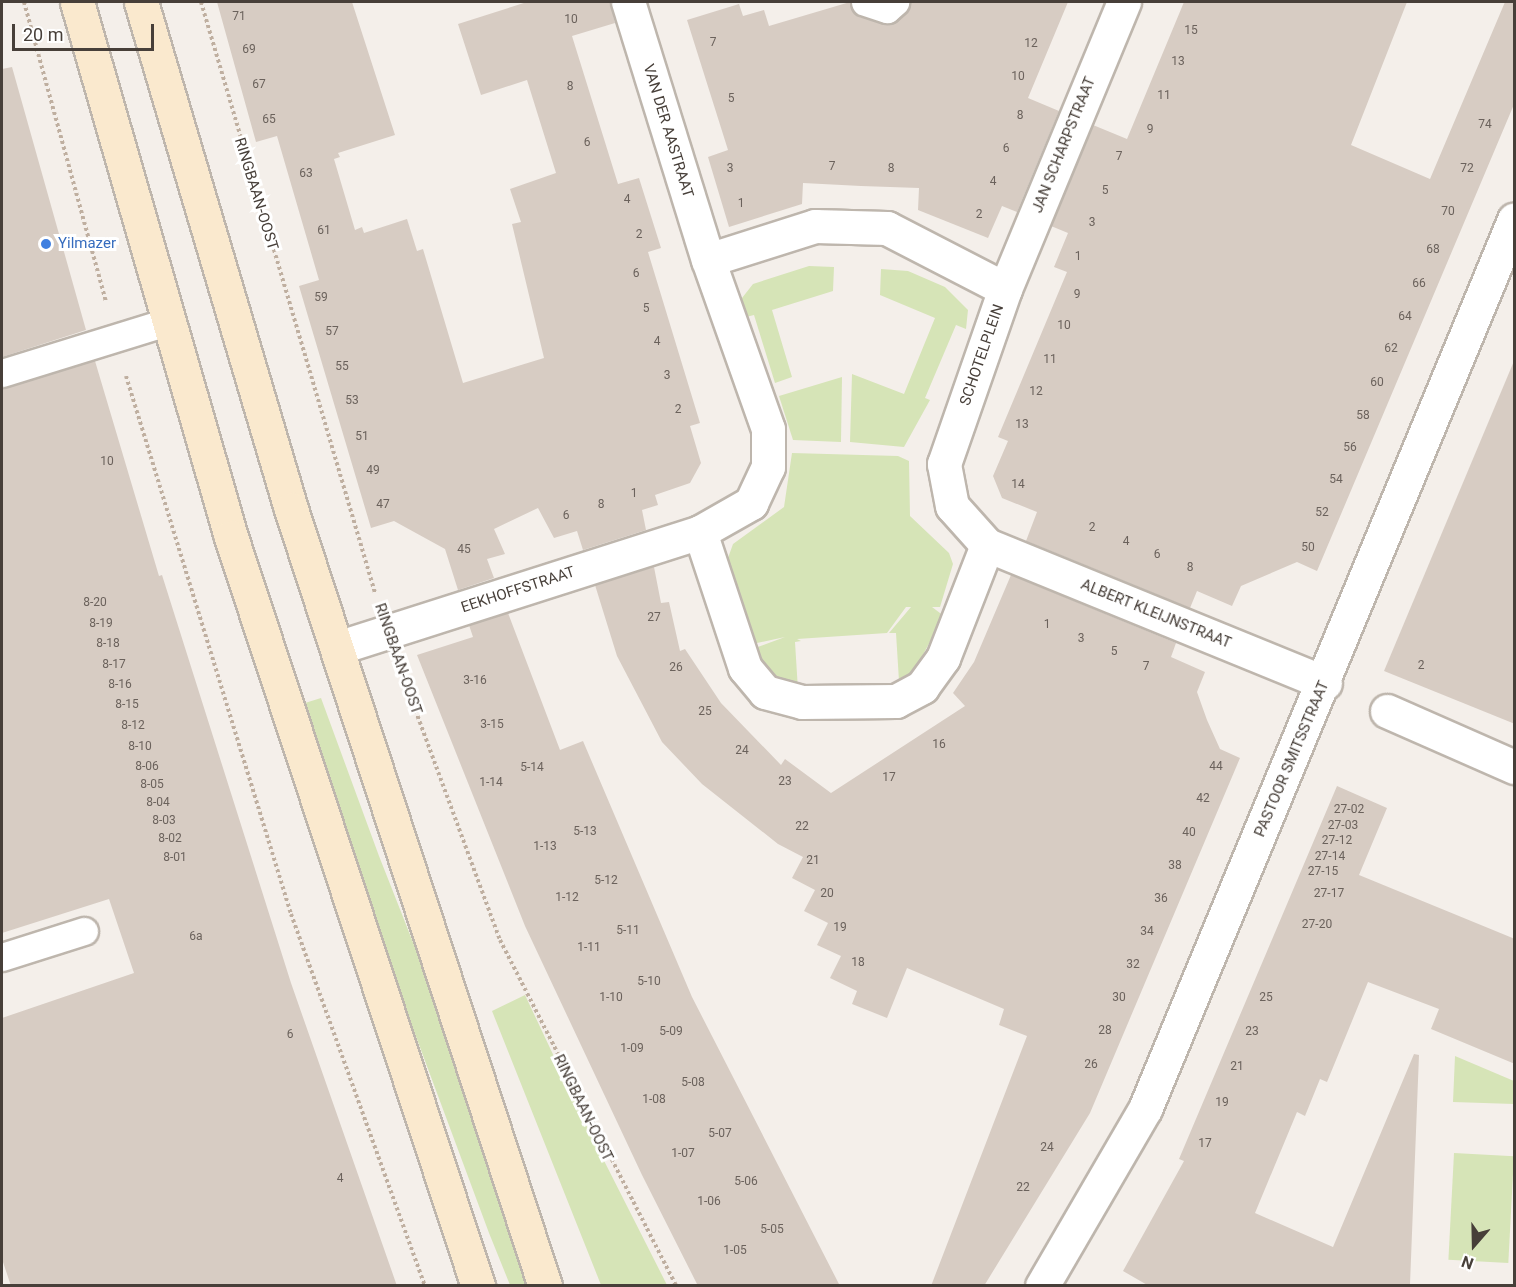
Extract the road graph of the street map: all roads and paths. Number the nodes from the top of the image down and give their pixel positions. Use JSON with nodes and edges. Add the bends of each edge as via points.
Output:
{"nodes":[{"id":1,"x":24,"y":2,"type":"edge"},
{"id":2,"x":77,"y":2,"type":"edge"},
{"id":3,"x":141,"y":2,"type":"edge"},
{"id":4,"x":201,"y":2,"type":"edge"},
{"id":5,"x":866,"y":2,"type":"edge"},
{"id":6,"x":895,"y":2,"type":"edge"},
{"id":7,"x":1124,"y":2,"type":"edge"},
{"id":8,"x":635,"y":3,"type":"edge"},
{"id":9,"x":1515,"y":220,"type":"edge"},
{"id":10,"x":708,"y":260,"type":"junction"},
{"id":11,"x":1005,"y":290,"type":"junction"},
{"id":12,"x":167,"y":322,"type":"junction"},
{"id":13,"x":115,"y":337,"type":"junction"},
{"id":14,"x":2,"y":374,"type":"edge"},
{"id":15,"x":700,"y":532,"type":"junction"},
{"id":16,"x":987,"y":545,"type":"junction"},
{"id":17,"x":388,"y":631,"type":"junction"},
{"id":18,"x":337,"y":648,"type":"junction"},
{"id":19,"x":1325,"y":683,"type":"junction"},
{"id":20,"x":1387,"y":711,"type":"dead end"},
{"id":21,"x":1515,"y":766,"type":"edge"},
{"id":22,"x":84,"y":931,"type":"dead end"},
{"id":23,"x":2,"y":957,"type":"edge"},
{"id":24,"x":1056,"y":1281,"type":"edge"},
{"id":25,"x":424,"y":1286,"type":"edge"},
{"id":26,"x":478,"y":1286,"type":"edge"},
{"id":27,"x":545,"y":1286,"type":"edge"},
{"id":28,"x":676,"y":1286,"type":"edge"}],
"edges":[{"from":1,"to":13,"type":"path"},
{"from":2,"to":12,"type":"main road"},
{"from":3,"to":18,"type":"main road","via":[[287,498]]},
{"from":4,"to":17,"type":"path","name":"RINGBAAN-OOST"},
{"from":5,"to":6,"type":"lane","via":[[886,9]]},
{"from":7,"to":11,"type":"street","name":"JAN SCHARPSTRAAT"},
{"from":8,"to":10,"type":"street","name":"VAN DER AASTRAAT"},
{"from":9,"to":19,"type":"street","name":"PASTOOR SMITSSTRAAT"},
{"from":10,"to":11,"type":"street","name":"SCHOTELPLEIN","via":[[815,226],[887,228]]},
{"from":10,"to":15,"type":"street","via":[[768,429],[768,467],[751,503]]},
{"from":11,"to":16,"type":"street","name":"SCHOTELPLEIN","via":[[944,464],[952,506]]},
{"from":12,"to":13,"type":"lane"},
{"from":12,"to":26,"type":"main road","via":[[235,548]]},
{"from":13,"to":14,"type":"lane"},
{"from":13,"to":25,"type":"path","via":[[291,914]]},
{"from":15,"to":16,"type":"street","via":[[745,668],[765,692],[802,702],[896,701],[922,687],[943,658]]},
{"from":15,"to":17,"type":"street","name":"EEKHOFFSTRAAT"},
{"from":16,"to":19,"type":"street","name":"ALBERT KLEIJNSTRAAT"},
{"from":17,"to":18,"type":"street","name":"EEKHOFFSTRAAT"},
{"from":17,"to":28,"type":"path","name":"RINGBAAN-OOST","via":[[500,940]]},
{"from":18,"to":27,"type":"main road"},
{"from":19,"to":24,"type":"street","name":"PASTOOR SMITSSTRAAT","via":[[1145,1109]]},
{"from":20,"to":21,"type":"street"},
{"from":22,"to":23,"type":"lane"}]}
